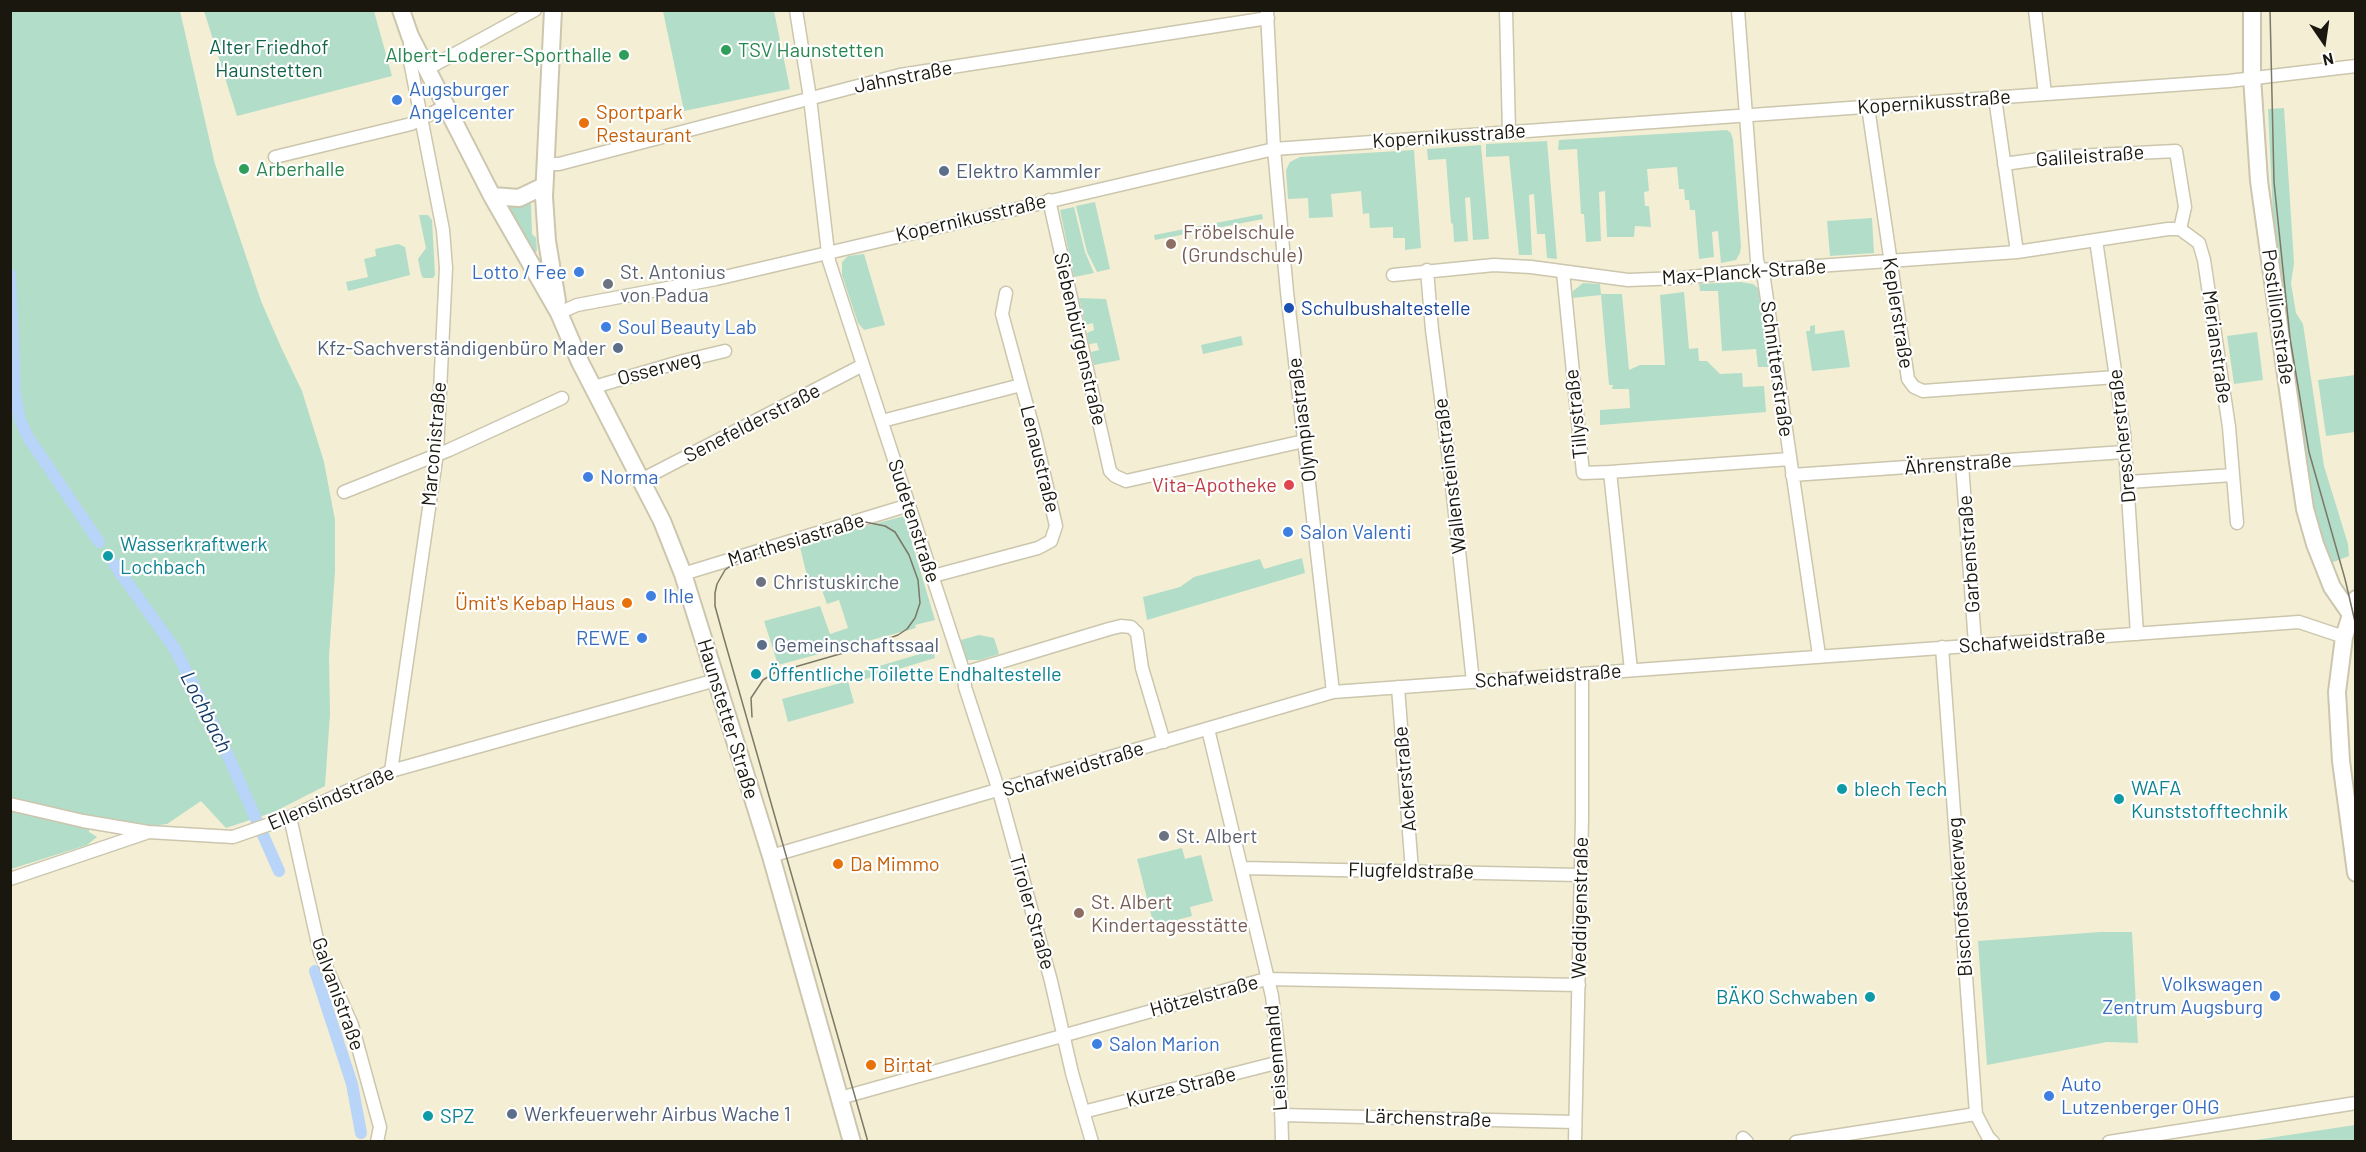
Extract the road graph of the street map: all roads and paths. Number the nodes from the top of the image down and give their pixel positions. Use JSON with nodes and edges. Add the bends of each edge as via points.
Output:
{"nodes":[{"id":1,"x":401,"y":10,"type":"edge"},
{"id":2,"x":535,"y":10,"type":"edge"},
{"id":3,"x":553,"y":10,"type":"edge"},
{"id":4,"x":796,"y":10,"type":"edge"},
{"id":5,"x":1506,"y":10,"type":"edge"},
{"id":6,"x":1738,"y":10,"type":"edge"},
{"id":7,"x":2036,"y":10,"type":"edge"},
{"id":8,"x":2252,"y":10,"type":"edge"},
{"id":9,"x":1268,"y":14,"type":"edge"},
{"id":10,"x":410,"y":36,"type":"junction"},
{"id":11,"x":2355,"y":66,"type":"edge"},
{"id":12,"x":427,"y":69,"type":"junction"},
{"id":13,"x":2252,"y":77,"type":"junction"},
{"id":14,"x":2045,"y":94,"type":"junction"},
{"id":15,"x":810,"y":98,"type":"junction"},
{"id":16,"x":1995,"y":98,"type":"junction"},
{"id":17,"x":446,"y":106,"type":"junction"},
{"id":18,"x":1868,"y":107,"type":"junction"},
{"id":19,"x":1746,"y":115,"type":"junction"},
{"id":20,"x":421,"y":118,"type":"junction"},
{"id":21,"x":1509,"y":132,"type":"junction"},
{"id":22,"x":1274,"y":149,"type":"junction"},
{"id":23,"x":275,"y":157,"type":"dead end"},
{"id":24,"x":545,"y":164,"type":"junction"},
{"id":25,"x":2004,"y":164,"type":"junction"},
{"id":26,"x":544,"y":186,"type":"junction"},
{"id":27,"x":492,"y":196,"type":"junction"},
{"id":28,"x":1049,"y":200,"type":"junction"},
{"id":29,"x":2180,"y":229,"type":"junction"},
{"id":30,"x":2096,"y":240,"type":"junction"},
{"id":31,"x":828,"y":252,"type":"junction"},
{"id":32,"x":2017,"y":252,"type":"junction"},
{"id":33,"x":1889,"y":261,"type":"junction"},
{"id":34,"x":1427,"y":270,"type":"junction"},
{"id":35,"x":1760,"y":270,"type":"junction"},
{"id":36,"x":1563,"y":272,"type":"junction"},
{"id":37,"x":1393,"y":275,"type":"dead end"},
{"id":38,"x":1006,"y":293,"type":"dead end"},
{"id":39,"x":559,"y":313,"type":"junction"},
{"id":40,"x":725,"y":351,"type":"dead end"},
{"id":41,"x":862,"y":365,"type":"junction"},
{"id":42,"x":2116,"y":377,"type":"junction"},
{"id":43,"x":1021,"y":385,"type":"junction"},
{"id":44,"x":594,"y":387,"type":"junction"},
{"id":45,"x":562,"y":398,"type":"dead end"},
{"id":46,"x":882,"y":421,"type":"junction"},
{"id":47,"x":1304,"y":441,"type":"junction"},
{"id":48,"x":2124,"y":452,"type":"junction"},
{"id":49,"x":437,"y":453,"type":"junction"},
{"id":50,"x":1790,"y":459,"type":"junction"},
{"id":51,"x":1962,"y":464,"type":"junction"},
{"id":52,"x":1610,"y":472,"type":"junction"},
{"id":53,"x":1792,"y":475,"type":"junction"},
{"id":54,"x":2233,"y":475,"type":"junction"},
{"id":55,"x":642,"y":480,"type":"junction"},
{"id":56,"x":2128,"y":482,"type":"junction"},
{"id":57,"x":344,"y":492,"type":"dead end"},
{"id":58,"x":909,"y":505,"type":"junction"},
{"id":59,"x":2237,"y":523,"type":"dead end"},
{"id":60,"x":683,"y":574,"type":"junction"},
{"id":61,"x":933,"y":576,"type":"junction"},
{"id":62,"x":2353,"y":606,"type":"edge"},
{"id":63,"x":2137,"y":634,"type":"junction"},
{"id":64,"x":2344,"y":637,"type":"junction"},
{"id":65,"x":1975,"y":644,"type":"junction"},
{"id":66,"x":1942,"y":647,"type":"junction"},
{"id":67,"x":1819,"y":655,"type":"junction"},
{"id":68,"x":1631,"y":670,"type":"junction"},
{"id":69,"x":964,"y":673,"type":"junction"},
{"id":70,"x":1582,"y":675,"type":"junction"},
{"id":71,"x":716,"y":680,"type":"junction"},
{"id":72,"x":1473,"y":682,"type":"junction"},
{"id":73,"x":1398,"y":687,"type":"junction"},
{"id":74,"x":1333,"y":692,"type":"junction"},
{"id":75,"x":1208,"y":729,"type":"junction"},
{"id":76,"x":1164,"y":742,"type":"junction"},
{"id":77,"x":391,"y":771,"type":"junction"},
{"id":78,"x":999,"y":791,"type":"junction"},
{"id":79,"x":10,"y":804,"type":"edge"},
{"id":80,"x":290,"y":817,"type":"junction"},
{"id":81,"x":148,"y":832,"type":"junction"},
{"id":82,"x":771,"y":856,"type":"junction"},
{"id":83,"x":1242,"y":868,"type":"junction"},
{"id":84,"x":1412,"y":871,"type":"junction"},
{"id":85,"x":2355,"y":873,"type":"edge"},
{"id":86,"x":1580,"y":875,"type":"junction"},
{"id":87,"x":10,"y":879,"type":"edge"},
{"id":88,"x":1266,"y":979,"type":"junction"},
{"id":89,"x":1579,"y":985,"type":"junction"},
{"id":90,"x":1063,"y":1035,"type":"junction"},
{"id":91,"x":1280,"y":1062,"type":"junction"},
{"id":92,"x":840,"y":1098,"type":"junction"},
{"id":93,"x":2355,"y":1103,"type":"edge"},
{"id":94,"x":1083,"y":1112,"type":"junction"},
{"id":95,"x":1976,"y":1114,"type":"junction"},
{"id":96,"x":1281,"y":1115,"type":"junction"},
{"id":97,"x":1575,"y":1122,"type":"junction"},
{"id":98,"x":377,"y":1139,"type":"edge"},
{"id":99,"x":852,"y":1142,"type":"edge"},
{"id":100,"x":1092,"y":1142,"type":"edge"},
{"id":101,"x":1282,"y":1142,"type":"edge"},
{"id":102,"x":1575,"y":1142,"type":"edge"},
{"id":103,"x":1796,"y":1142,"type":"edge"},
{"id":104,"x":1994,"y":1142,"type":"edge"},
{"id":105,"x":2109,"y":1142,"type":"edge"}],
"edges":[{"from":1,"to":10,"type":"street"},
{"from":2,"to":12,"type":"street"},
{"from":3,"to":24,"type":"street"},
{"from":4,"to":15,"type":"street","name":"Sudetenstraße"},
{"from":5,"to":21,"type":"street"},
{"from":6,"to":19,"type":"street","name":"Schnitterstraße"},
{"from":7,"to":14,"type":"street"},
{"from":8,"to":13,"type":"street","name":"Postillionstraße"},
{"from":9,"to":15,"type":"street","name":"Jahnstraße","via":[[900,75]]},
{"from":9,"to":22,"type":"street","name":"Olympiastraße"},
{"from":10,"to":12,"type":"street"},
{"from":10,"to":20,"type":"street","name":"Marconistraße","via":[[410,60]]},
{"from":11,"to":13,"type":"street","name":"Kopernikusstraße"},
{"from":12,"to":17,"type":"street"},
{"from":13,"to":14,"type":"street","name":"Kopernikusstraße"},
{"from":13,"to":62,"type":"street","name":"Postillionstraße","via":[[2259,181],[2305,509],[2332,587]]},
{"from":14,"to":16,"type":"street","name":"Kopernikusstraße"},
{"from":15,"to":24,"type":"street","name":"Jahnstraße","via":[[559,164]]},
{"from":15,"to":31,"type":"street","name":"Sudetenstraße"},
{"from":16,"to":18,"type":"street","name":"Kopernikusstraße"},
{"from":16,"to":25,"type":"street"},
{"from":17,"to":20,"type":"street"},
{"from":17,"to":27,"type":"street"},
{"from":18,"to":19,"type":"street","name":"Kopernikusstraße"},
{"from":18,"to":33,"type":"street","name":"Keplerstraße"},
{"from":19,"to":21,"type":"street","name":"Kopernikusstraße"},
{"from":19,"to":35,"type":"street","name":"Schnitterstraße"},
{"from":20,"to":23,"type":"street","via":[[411,124]]},
{"from":20,"to":49,"type":"street","name":"Marconistraße","via":[[446,249]]},
{"from":21,"to":22,"type":"street","name":"Kopernikusstraße"},
{"from":22,"to":28,"type":"street","name":"Kopernikusstraße"},
{"from":22,"to":47,"type":"street","name":"Olympiastraße"},
{"from":24,"to":26,"type":"street"},
{"from":25,"to":29,"type":"street","name":"Galileistraße","via":[[2055,157],[2176,151],[2185,207]]},
{"from":25,"to":32,"type":"street"},
{"from":26,"to":27,"type":"street","via":[[519,198]]},
{"from":26,"to":39,"type":"street","via":[[547,241]]},
{"from":27,"to":39,"type":"street"},
{"from":28,"to":31,"type":"street","name":"Kopernikusstraße"},
{"from":28,"to":47,"type":"street","name":"Siebenbürgenstraße","via":[[1110,471],[1115,476],[1126,481]]},
{"from":29,"to":30,"type":"street"},
{"from":29,"to":54,"type":"street","name":"Merianstraße","via":[[2199,243],[2205,261]]},
{"from":30,"to":32,"type":"street","name":"Max-Planck-Straße"},
{"from":30,"to":42,"type":"street","name":"Drescherstraße"},
{"from":31,"to":39,"type":"street","name":"Kopernikusstraße","via":[[716,279],[577,305]]},
{"from":31,"to":41,"type":"street","name":"Sudetenstraße"},
{"from":32,"to":33,"type":"street","name":"Max-Planck-Straße"},
{"from":33,"to":35,"type":"street","name":"Max-Planck-Straße"},
{"from":33,"to":42,"type":"street","name":"Keplerstraße","via":[[1908,379],[1914,387],[1923,391]]},
{"from":34,"to":36,"type":"street","name":"Max-Planck-Straße","via":[[1494,265]]},
{"from":34,"to":37,"type":"street","name":"Max-Planck-Straße"},
{"from":34,"to":72,"type":"street","name":"Wallensteinstraße"},
{"from":35,"to":36,"type":"street","name":"Max-Planck-Straße","via":[[1628,280]]},
{"from":35,"to":50,"type":"street","name":"Schnitterstraße"},
{"from":36,"to":52,"type":"street","name":"Tillystraße","via":[[1583,473]]},
{"from":38,"to":43,"type":"street","name":"Lenaustraße","via":[[1002,314]]},
{"from":39,"to":44,"type":"street","name":"Haunstetter Straße"},
{"from":40,"to":44,"type":"street","name":"Osserweg"},
{"from":41,"to":46,"type":"street","name":"Sudetenstraße"},
{"from":41,"to":55,"type":"street","name":"Senefelderstraße"},
{"from":42,"to":48,"type":"street","name":"Drescherstraße"},
{"from":43,"to":46,"type":"street"},
{"from":43,"to":61,"type":"street","name":"Lenaustraße","via":[[1056,526],[1051,541],[1038,548]]},
{"from":44,"to":55,"type":"street","name":"Haunstetter Straße"},
{"from":45,"to":49,"type":"street"},
{"from":46,"to":58,"type":"street","name":"Sudetenstraße"},
{"from":47,"to":74,"type":"street","name":"Olympiastraße"},
{"from":48,"to":51,"type":"street","name":"Ährenstraße"},
{"from":48,"to":56,"type":"street","name":"Drescherstraße"},
{"from":49,"to":57,"type":"street"},
{"from":49,"to":77,"type":"street","name":"Marconistraße"},
{"from":50,"to":52,"type":"street"},
{"from":50,"to":53,"type":"street","name":"Schnitterstraße"},
{"from":51,"to":53,"type":"street","name":"Ährenstraße"},
{"from":51,"to":65,"type":"street","name":"Garbenstraße"},
{"from":52,"to":68,"type":"street","name":"Tillystraße"},
{"from":53,"to":67,"type":"street","name":"Schnitterstraße"},
{"from":54,"to":56,"type":"street"},
{"from":54,"to":59,"type":"street","name":"Merianstraße"},
{"from":55,"to":60,"type":"street","name":"Haunstetter Straße"},
{"from":56,"to":63,"type":"street","name":"Drescherstraße"},
{"from":58,"to":60,"type":"street","name":"Marthesiastraße"},
{"from":58,"to":61,"type":"street","name":"Sudetenstraße"},
{"from":60,"to":71,"type":"street","name":"Haunstetter Straße"},
{"from":61,"to":69,"type":"street","name":"Sudetenstraße"},
{"from":62,"to":64,"type":"street"},
{"from":63,"to":64,"type":"street","name":"Schafweidstraße","via":[[2299,622]]},
{"from":63,"to":65,"type":"street","name":"Schafweidstraße"},
{"from":64,"to":85,"type":"street","via":[[2337,692]]},
{"from":65,"to":66,"type":"street","name":"Schafweidstraße"},
{"from":66,"to":67,"type":"street","name":"Schafweidstraße"},
{"from":66,"to":95,"type":"street","name":"Bischofsackerweg"},
{"from":67,"to":68,"type":"street","name":"Schafweidstraße"},
{"from":68,"to":70,"type":"street","name":"Schafweidstraße"},
{"from":69,"to":76,"type":"street","via":[[1121,626],[1131,627],[1137,633],[1142,668]]},
{"from":69,"to":78,"type":"street","name":"Sudetenstraße"},
{"from":70,"to":72,"type":"street","name":"Schafweidstraße"},
{"from":70,"to":86,"type":"street","name":"Weddigenstraße"},
{"from":71,"to":77,"type":"street","name":"Ellensindstraße"},
{"from":71,"to":82,"type":"street","name":"Haunstetter Straße"},
{"from":72,"to":73,"type":"street","name":"Schafweidstraße"},
{"from":73,"to":74,"type":"street","name":"Schafweidstraße"},
{"from":73,"to":84,"type":"street","name":"Ackerstraße"},
{"from":74,"to":75,"type":"street","name":"Schafweidstraße"},
{"from":75,"to":76,"type":"street","name":"Schafweidstraße"},
{"from":75,"to":83,"type":"street","name":"Leisenmahd"},
{"from":76,"to":78,"type":"street","name":"Schafweidstraße"},
{"from":77,"to":80,"type":"street","name":"Ellensindstraße"},
{"from":78,"to":82,"type":"street","name":"Schafweidstraße"},
{"from":78,"to":90,"type":"street","name":"Tiroler Straße"},
{"from":79,"to":81,"type":"street","name":"Ellensindstraße"},
{"from":80,"to":81,"type":"street","name":"Ellensindstraße","via":[[233,837]]},
{"from":80,"to":98,"type":"street","name":"Galvanistraße","via":[[320,953],[352,1025],[380,1127]]},
{"from":81,"to":87,"type":"street"},
{"from":82,"to":92,"type":"street","name":"Haunstetter Straße"},
{"from":83,"to":84,"type":"street","name":"Flugfeldstraße"},
{"from":83,"to":88,"type":"street","name":"Leisenmahd"},
{"from":84,"to":86,"type":"street","name":"Flugfeldstraße"},
{"from":86,"to":89,"type":"street","name":"Weddigenstraße"},
{"from":88,"to":89,"type":"street","name":"Hötzelstraße"},
{"from":88,"to":90,"type":"street","name":"Hötzelstraße"},
{"from":88,"to":91,"type":"street","name":"Leisenmahd","via":[[1272,996]]},
{"from":89,"to":97,"type":"street","name":"Weddigenstraße"},
{"from":90,"to":92,"type":"street","name":"Hötzelstraße"},
{"from":90,"to":94,"type":"street","name":"Tiroler Straße"},
{"from":91,"to":94,"type":"street","name":"Kurze Straße"},
{"from":91,"to":96,"type":"street","name":"Leisenmahd"},
{"from":92,"to":99,"type":"street","name":"Haunstetter Straße"},
{"from":93,"to":105,"type":"street"},
{"from":94,"to":100,"type":"street","name":"Tiroler Straße"},
{"from":95,"to":103,"type":"street"},
{"from":95,"to":104,"type":"street","name":"Bischofsackerweg"},
{"from":96,"to":97,"type":"street","name":"Lärchenstraße"},
{"from":96,"to":101,"type":"street","name":"Leisenmahd"},
{"from":97,"to":102,"type":"street","name":"Weddigenstraße"}]}
